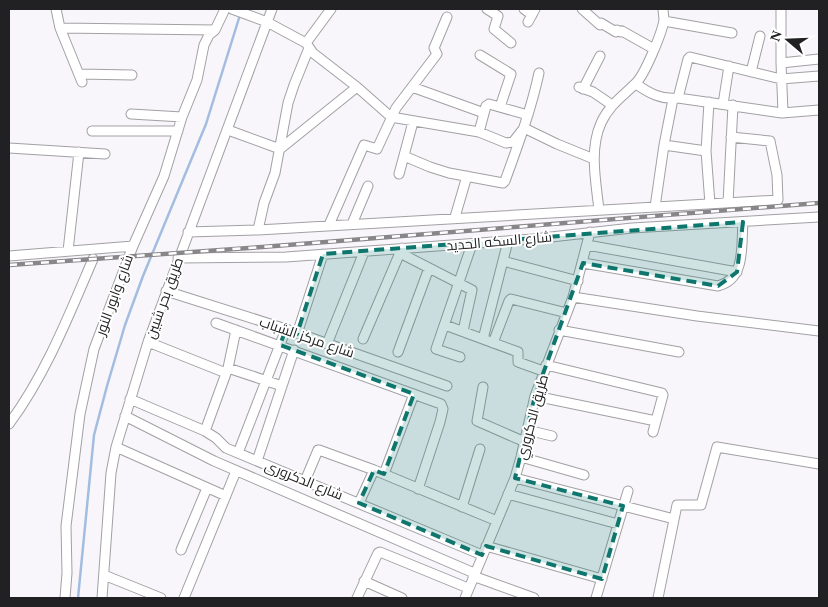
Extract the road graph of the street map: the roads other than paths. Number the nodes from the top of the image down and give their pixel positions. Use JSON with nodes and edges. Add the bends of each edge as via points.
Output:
{"nodes":[{"id":1,"x":56,"y":9,"type":"edge"},
{"id":2,"x":225,"y":9,"type":"edge"},
{"id":3,"x":232,"y":9,"type":"edge"},
{"id":4,"x":272,"y":9,"type":"edge"},
{"id":5,"x":331,"y":9,"type":"edge"},
{"id":6,"x":487,"y":9,"type":"edge"},
{"id":7,"x":524,"y":9,"type":"edge"},
{"id":8,"x":582,"y":9,"type":"edge"},
{"id":9,"x":663,"y":9,"type":"edge"},
{"id":10,"x":781,"y":9,"type":"edge"},
{"id":11,"x":532,"y":15,"type":"edge"},
{"id":12,"x":448,"y":17,"type":"dead end"},
{"id":13,"x":664,"y":20,"type":"junction"},
{"id":14,"x":267,"y":22,"type":"junction"},
{"id":15,"x":60,"y":28,"type":"junction"},
{"id":16,"x":215,"y":30,"type":"junction"},
{"id":17,"x":732,"y":33,"type":"dead end"},
{"id":18,"x":760,"y":36,"type":"dead end"},
{"id":19,"x":511,"y":42,"type":"dead end"},
{"id":20,"x":308,"y":46,"type":"junction"},
{"id":21,"x":654,"y":48,"type":"junction"},
{"id":22,"x":480,"y":55,"type":"dead end"},
{"id":23,"x":600,"y":56,"type":"dead end"},
{"id":24,"x":819,"y":59,"type":"edge"},
{"id":25,"x":781,"y":63,"type":"junction"},
{"id":26,"x":729,"y":66,"type":"junction"},
{"id":27,"x":751,"y":72,"type":"junction"},
{"id":28,"x":538,"y":73,"type":"dead end"},
{"id":29,"x":132,"y":75,"type":"dead end"},
{"id":30,"x":819,"y":76,"type":"edge"},
{"id":31,"x":781,"y":80,"type":"junction"},
{"id":32,"x":636,"y":84,"type":"junction"},
{"id":33,"x":357,"y":87,"type":"junction"},
{"id":34,"x":412,"y":87,"type":"junction"},
{"id":35,"x":675,"y":98,"type":"junction"},
{"id":36,"x":709,"y":102,"type":"junction"},
{"id":37,"x":723,"y":104,"type":"junction"},
{"id":38,"x":612,"y":105,"type":"junction"},
{"id":39,"x":733,"y":105,"type":"junction"},
{"id":40,"x":500,"y":107,"type":"junction"},
{"id":41,"x":819,"y":110,"type":"edge"},
{"id":42,"x":784,"y":112,"type":"junction"},
{"id":43,"x":484,"y":113,"type":"junction"},
{"id":44,"x":131,"y":114,"type":"dead end"},
{"id":45,"x":528,"y":115,"type":"junction"},
{"id":46,"x":182,"y":117,"type":"junction"},
{"id":47,"x":391,"y":117,"type":"junction"},
{"id":48,"x":413,"y":122,"type":"junction"},
{"id":49,"x":524,"y":128,"type":"junction"},
{"id":50,"x":228,"y":130,"type":"junction"},
{"id":51,"x":92,"y":131,"type":"dead end"},
{"id":52,"x":178,"y":132,"type":"junction"},
{"id":53,"x":478,"y":132,"type":"junction"},
{"id":54,"x":731,"y":137,"type":"junction"},
{"id":55,"x":664,"y":145,"type":"junction"},
{"id":56,"x":9,"y":148,"type":"edge"},
{"id":57,"x":280,"y":149,"type":"junction"},
{"id":58,"x":706,"y":150,"type":"junction"},
{"id":59,"x":79,"y":152,"type":"junction"},
{"id":60,"x":105,"y":154,"type":"dead end"},
{"id":61,"x":404,"y":156,"type":"junction"},
{"id":62,"x":594,"y":159,"type":"junction"},
{"id":63,"x":399,"y":174,"type":"dead end"},
{"id":64,"x":468,"y":176,"type":"junction"},
{"id":65,"x":368,"y":186,"type":"dead end"},
{"id":66,"x":728,"y":203,"type":"junction"},
{"id":67,"x":710,"y":204,"type":"junction"},
{"id":68,"x":655,"y":207,"type":"junction"},
{"id":69,"x":599,"y":210,"type":"junction"},
{"id":70,"x":455,"y":217,"type":"junction"},
{"id":71,"x":819,"y":217,"type":"edge"},
{"id":72,"x":743,"y":222,"type":"junction"},
{"id":73,"x":352,"y":224,"type":"junction"},
{"id":74,"x":329,"y":225,"type":"junction"},
{"id":75,"x":258,"y":230,"type":"junction"},
{"id":76,"x":188,"y":232,"type":"junction"},
{"id":77,"x":590,"y":232,"type":"junction"},
{"id":78,"x":508,"y":241,"type":"junction"},
{"id":79,"x":472,"y":244,"type":"junction"},
{"id":80,"x":587,"y":245,"type":"junction"},
{"id":81,"x":132,"y":246,"type":"junction"},
{"id":82,"x":401,"y":250,"type":"junction"},
{"id":83,"x":68,"y":251,"type":"junction"},
{"id":84,"x":364,"y":252,"type":"junction"},
{"id":85,"x":323,"y":254,"type":"junction"},
{"id":86,"x":9,"y":256,"type":"edge"},
{"id":87,"x":178,"y":258,"type":"junction"},
{"id":88,"x":93,"y":259,"type":"dead end"},
{"id":89,"x":503,"y":262,"type":"junction"},
{"id":90,"x":583,"y":263,"type":"junction"},
{"id":91,"x":429,"y":268,"type":"junction"},
{"id":92,"x":737,"y":272,"type":"junction"},
{"id":93,"x":578,"y":281,"type":"junction"},
{"id":94,"x":460,"y":283,"type":"junction"},
{"id":95,"x":166,"y":291,"type":"junction"},
{"id":96,"x":573,"y":297,"type":"junction"},
{"id":97,"x":567,"y":312,"type":"junction"},
{"id":98,"x":216,"y":323,"type":"dead end"},
{"id":99,"x":445,"y":324,"type":"junction"},
{"id":100,"x":286,"y":329,"type":"junction"},
{"id":101,"x":236,"y":330,"type":"junction"},
{"id":102,"x":560,"y":330,"type":"junction"},
{"id":103,"x":463,"y":331,"type":"junction"},
{"id":104,"x":819,"y":331,"type":"edge"},
{"id":105,"x":297,"y":334,"type":"junction"},
{"id":106,"x":363,"y":339,"type":"dead end"},
{"id":107,"x":483,"y":339,"type":"junction"},
{"id":108,"x":148,"y":342,"type":"junction"},
{"id":109,"x":493,"y":343,"type":"junction"},
{"id":110,"x":327,"y":344,"type":"junction"},
{"id":111,"x":280,"y":345,"type":"junction"},
{"id":112,"x":294,"y":350,"type":"junction"},
{"id":113,"x":398,"y":352,"type":"dead end"},
{"id":114,"x":679,"y":352,"type":"dead end"},
{"id":115,"x":460,"y":357,"type":"dead end"},
{"id":116,"x":544,"y":368,"type":"junction"},
{"id":117,"x":227,"y":371,"type":"junction"},
{"id":118,"x":266,"y":381,"type":"junction"},
{"id":119,"x":282,"y":386,"type":"junction"},
{"id":120,"x":447,"y":386,"type":"dead end"},
{"id":121,"x":483,"y":387,"type":"dead end"},
{"id":122,"x":414,"y":394,"type":"junction"},
{"id":123,"x":535,"y":396,"type":"junction"},
{"id":124,"x":130,"y":399,"type":"junction"},
{"id":125,"x":125,"y":416,"type":"junction"},
{"id":126,"x":656,"y":421,"type":"junction"},
{"id":127,"x":9,"y":424,"type":"edge"},
{"id":128,"x":527,"y":430,"type":"junction"},
{"id":129,"x":205,"y":431,"type":"junction"},
{"id":130,"x":652,"y":432,"type":"dead end"},
{"id":131,"x":552,"y":436,"type":"dead end"},
{"id":132,"x":525,"y":442,"type":"junction"},
{"id":133,"x":116,"y":447,"type":"junction"},
{"id":134,"x":480,"y":450,"type":"dead end"},
{"id":135,"x":238,"y":453,"type":"junction"},
{"id":136,"x":521,"y":457,"type":"junction"},
{"id":137,"x":257,"y":461,"type":"junction"},
{"id":138,"x":819,"y":464,"type":"edge"},
{"id":139,"x":374,"y":470,"type":"junction"},
{"id":140,"x":236,"y":471,"type":"junction"},
{"id":141,"x":384,"y":474,"type":"junction"},
{"id":142,"x":584,"y":475,"type":"dead end"},
{"id":143,"x":515,"y":478,"type":"junction"},
{"id":144,"x":306,"y":481,"type":"junction"},
{"id":145,"x":207,"y":488,"type":"junction"},
{"id":146,"x":418,"y":489,"type":"junction"},
{"id":147,"x":628,"y":491,"type":"dead end"},
{"id":148,"x":508,"y":494,"type":"junction"},
{"id":149,"x":340,"y":495,"type":"junction"},
{"id":150,"x":226,"y":496,"type":"junction"},
{"id":151,"x":359,"y":503,"type":"junction"},
{"id":152,"x":623,"y":506,"type":"junction"},
{"id":153,"x":462,"y":507,"type":"junction"},
{"id":154,"x":332,"y":511,"type":"junction"},
{"id":155,"x":674,"y":519,"type":"junction"},
{"id":156,"x":497,"y":521,"type":"junction"},
{"id":157,"x":618,"y":524,"type":"junction"},
{"id":158,"x":181,"y":550,"type":"dead end"},
{"id":159,"x":484,"y":550,"type":"junction"},
{"id":160,"x":473,"y":574,"type":"junction"},
{"id":161,"x":104,"y":575,"type":"junction"},
{"id":162,"x":602,"y":580,"type":"junction"},
{"id":163,"x":364,"y":581,"type":"junction"},
{"id":164,"x":468,"y":588,"type":"junction"},
{"id":165,"x":65,"y":598,"type":"edge"},
{"id":166,"x":102,"y":598,"type":"edge"},
{"id":167,"x":161,"y":598,"type":"edge"},
{"id":168,"x":184,"y":598,"type":"edge"},
{"id":169,"x":357,"y":598,"type":"edge"},
{"id":170,"x":402,"y":598,"type":"edge"},
{"id":171,"x":465,"y":598,"type":"edge"},
{"id":172,"x":534,"y":598,"type":"edge"},
{"id":173,"x":596,"y":598,"type":"edge"},
{"id":174,"x":658,"y":598,"type":"edge"}],
"edges":[{"from":1,"to":15,"type":"street"},
{"from":2,"to":16,"type":"street","name":"شارع وابور النور"},
{"from":3,"to":14,"type":"street"},
{"from":4,"to":14,"type":"street","name":"طريق بحر شبين"},
{"from":5,"to":20,"type":"street"},
{"from":6,"to":19,"type":"street","via":[[498,16],[494,29]]},
{"from":7,"to":11,"type":"street"},
{"from":8,"to":21,"type":"street","via":[[600,24],[616,32],[622,30]]},
{"from":9,"to":13,"type":"street"},
{"from":10,"to":25,"type":"street"},
{"from":12,"to":34,"type":"street","via":[[434,48],[437,54]]},
{"from":13,"to":17,"type":"street"},
{"from":13,"to":21,"type":"street"},
{"from":14,"to":20,"type":"street"},
{"from":14,"to":50,"type":"street","name":"طريق بحر شبين"},
{"from":15,"to":16,"type":"street"},
{"from":15,"to":29,"type":"street","via":[[81,78]]},
{"from":16,"to":46,"type":"street","name":"شارع وابور النور","via":[[204,44],[197,80]]},
{"from":18,"to":27,"type":"street"},
{"from":20,"to":33,"type":"street"},
{"from":20,"to":57,"type":"street","via":[[288,103]]},
{"from":21,"to":32,"type":"street","via":[[645,72]]},
{"from":22,"to":40,"type":"street","via":[[511,74]]},
{"from":23,"to":38,"type":"street","via":[[581,88]]},
{"from":24,"to":25,"type":"street"},
{"from":25,"to":31,"type":"street"},
{"from":26,"to":27,"type":"street"},
{"from":26,"to":35,"type":"street","via":[[691,57]]},
{"from":26,"to":37,"type":"street"},
{"from":27,"to":31,"type":"street"},
{"from":28,"to":45,"type":"street"},
{"from":30,"to":31,"type":"street"},
{"from":31,"to":42,"type":"street"},
{"from":32,"to":35,"type":"street","via":[[652,95]]},
{"from":32,"to":38,"type":"street"},
{"from":33,"to":47,"type":"street"},
{"from":33,"to":57,"type":"street"},
{"from":34,"to":43,"type":"street"},
{"from":34,"to":47,"type":"street"},
{"from":35,"to":36,"type":"street"},
{"from":35,"to":55,"type":"street"},
{"from":36,"to":37,"type":"street"},
{"from":36,"to":58,"type":"street"},
{"from":37,"to":39,"type":"street"},
{"from":38,"to":62,"type":"street","via":[[601,123]]},
{"from":39,"to":42,"type":"street"},
{"from":39,"to":54,"type":"street"},
{"from":40,"to":43,"type":"street","via":[[489,104]]},
{"from":40,"to":45,"type":"street"},
{"from":41,"to":42,"type":"street"},
{"from":43,"to":53,"type":"street"},
{"from":44,"to":46,"type":"street"},
{"from":45,"to":49,"type":"street"},
{"from":46,"to":52,"type":"street","name":"شارع وابور النور"},
{"from":47,"to":48,"type":"street"},
{"from":47,"to":74,"type":"street","via":[[377,149],[364,145]]},
{"from":48,"to":53,"type":"street"},
{"from":48,"to":61,"type":"street"},
{"from":49,"to":53,"type":"street","via":[[510,143]]},
{"from":49,"to":62,"type":"street"},
{"from":49,"to":64,"type":"street","via":[[505,180],[500,184]]},
{"from":50,"to":57,"type":"street"},
{"from":50,"to":76,"type":"street","name":"طريق بحر شبين"},
{"from":51,"to":52,"type":"street"},
{"from":52,"to":81,"type":"street","name":"شارع وابور النور","via":[[164,176]]},
{"from":54,"to":66,"type":"street"},
{"from":54,"to":66,"type":"street","name":"شارع السكه الحديد","via":[[770,141],[779,198]]},
{"from":55,"to":58,"type":"street"},
{"from":55,"to":68,"type":"street"},
{"from":56,"to":59,"type":"street"},
{"from":57,"to":75,"type":"street"},
{"from":58,"to":67,"type":"street"},
{"from":59,"to":60,"type":"street"},
{"from":59,"to":83,"type":"street"},
{"from":61,"to":63,"type":"street"},
{"from":61,"to":64,"type":"street","via":[[430,167]]},
{"from":62,"to":69,"type":"street"},
{"from":64,"to":70,"type":"street"},
{"from":65,"to":73,"type":"street"},
{"from":66,"to":67,"type":"street","name":"شارع السكه الحديد"},
{"from":67,"to":68,"type":"street","name":"شارع السكه الحديد"},
{"from":68,"to":69,"type":"street","name":"شارع السكه الحديد"},
{"from":69,"to":70,"type":"street","name":"شارع السكه الحديد"},
{"from":70,"to":73,"type":"street","name":"شارع السكه الحديد"},
{"from":71,"to":72,"type":"street","name":"شارع السكه الحديد"},
{"from":72,"to":77,"type":"street","name":"شارع السكه الحديد"},
{"from":72,"to":92,"type":"street"},
{"from":73,"to":74,"type":"street","name":"شارع السكه الحديد"},
{"from":74,"to":75,"type":"street","name":"شارع السكه الحديد"},
{"from":75,"to":76,"type":"street","name":"شارع السكه الحديد"},
{"from":76,"to":87,"type":"street","name":"طريق بحر شبين"},
{"from":77,"to":78,"type":"street","name":"شارع السكه الحديد"},
{"from":77,"to":80,"type":"street","name":"طريق الدكروري"},
{"from":78,"to":79,"type":"street","name":"شارع السكه الحديد"},
{"from":78,"to":89,"type":"street"},
{"from":79,"to":82,"type":"street","name":"شارع السكه الحديد"},
{"from":79,"to":94,"type":"street"},
{"from":80,"to":90,"type":"street","name":"طريق الدكروري"},
{"from":80,"to":92,"type":"street"},
{"from":81,"to":83,"type":"street"},
{"from":81,"to":165,"type":"street","name":"شارع وابور النور","via":[[94,349],[86,381],[66,526]]},
{"from":82,"to":84,"type":"street","name":"شارع السكه الحديد"},
{"from":82,"to":91,"type":"street"},
{"from":82,"to":106,"type":"street"},
{"from":83,"to":86,"type":"street"},
{"from":84,"to":85,"type":"street","name":"شارع السكه الحديد"},
{"from":84,"to":110,"type":"street"},
{"from":85,"to":87,"type":"street","name":"شارع السكه الحديد"},
{"from":85,"to":105,"type":"street"},
{"from":87,"to":95,"type":"street","name":"طريق بحر شبين"},
{"from":88,"to":127,"type":"street","via":[[62,332]]},
{"from":89,"to":93,"type":"street"},
{"from":89,"to":107,"type":"street"},
{"from":90,"to":92,"type":"street","via":[[718,286],[733,279]]},
{"from":90,"to":93,"type":"street","name":"طريق الدكروري"},
{"from":91,"to":94,"type":"street"},
{"from":91,"to":113,"type":"street"},
{"from":93,"to":96,"type":"street","name":"طريق الدكروري"},
{"from":94,"to":99,"type":"street"},
{"from":94,"to":103,"type":"street","via":[[472,290]]},
{"from":95,"to":100,"type":"street","name":"شارع مركز الشباب"},
{"from":95,"to":108,"type":"street","name":"طريق بحر شبين"},
{"from":96,"to":97,"type":"street","name":"طريق الدكروري"},
{"from":96,"to":104,"type":"street"},
{"from":97,"to":102,"type":"street","name":"طريق الدكروري"},
{"from":97,"to":109,"type":"street","via":[[511,299]]},
{"from":98,"to":101,"type":"street"},
{"from":99,"to":103,"type":"street"},
{"from":99,"to":115,"type":"street","via":[[436,349]]},
{"from":100,"to":105,"type":"street","name":"شارع مركز الشباب"},
{"from":100,"to":111,"type":"street"},
{"from":101,"to":111,"type":"street"},
{"from":101,"to":117,"type":"street"},
{"from":102,"to":114,"type":"street"},
{"from":102,"to":116,"type":"street","name":"طريق الدكروري"},
{"from":103,"to":107,"type":"street"},
{"from":105,"to":110,"type":"street","name":"شارع مركز الشباب"},
{"from":107,"to":109,"type":"street"},
{"from":108,"to":117,"type":"street"},
{"from":108,"to":124,"type":"street","name":"طريق بحر شبين"},
{"from":109,"to":116,"type":"street","via":[[518,352],[518,362]]},
{"from":110,"to":120,"type":"street","name":"شارع مركز الشباب"},
{"from":111,"to":112,"type":"street"},
{"from":111,"to":118,"type":"street"},
{"from":112,"to":119,"type":"street"},
{"from":112,"to":122,"type":"street"},
{"from":116,"to":123,"type":"street","name":"طريق الدكروري"},
{"from":116,"to":126,"type":"street","via":[[662,393]]},
{"from":117,"to":118,"type":"street"},
{"from":117,"to":129,"type":"street"},
{"from":118,"to":119,"type":"street"},
{"from":118,"to":135,"type":"street"},
{"from":119,"to":137,"type":"street"},
{"from":121,"to":132,"type":"street","via":[[477,421]]},
{"from":122,"to":141,"type":"street"},
{"from":122,"to":146,"type":"street","via":[[441,404],[443,409]]},
{"from":123,"to":126,"type":"street"},
{"from":123,"to":128,"type":"street","name":"طريق الدكروري"},
{"from":124,"to":125,"type":"street","name":"طريق بحر شبين"},
{"from":124,"to":129,"type":"street","name":"شارع الدكرورى"},
{"from":125,"to":133,"type":"street","name":"طريق بحر شبين"},
{"from":125,"to":140,"type":"street"},
{"from":126,"to":130,"type":"street"},
{"from":128,"to":131,"type":"street"},
{"from":128,"to":132,"type":"street","name":"طريق الدكروري"},
{"from":129,"to":135,"type":"street","name":"شارع الدكرورى","via":[[224,447]]},
{"from":132,"to":136,"type":"street","name":"طريق الدكروري"},
{"from":133,"to":145,"type":"street"},
{"from":133,"to":161,"type":"street","name":"طريق بحر شبين","via":[[111,473]]},
{"from":134,"to":153,"type":"street"},
{"from":135,"to":137,"type":"street","name":"شارع الدكرورى"},
{"from":136,"to":142,"type":"street"},
{"from":136,"to":143,"type":"street","name":"طريق الدكروري"},
{"from":137,"to":144,"type":"street","name":"شارع الدكرورى"},
{"from":138,"to":155,"type":"street","via":[[718,446],[702,505],[678,504]]},
{"from":139,"to":141,"type":"street"},
{"from":139,"to":144,"type":"street","via":[[318,450]]},
{"from":139,"to":151,"type":"street"},
{"from":140,"to":150,"type":"street"},
{"from":140,"to":154,"type":"street"},
{"from":141,"to":146,"type":"street"},
{"from":143,"to":148,"type":"street","name":"طريق الدكروري"},
{"from":143,"to":152,"type":"street"},
{"from":144,"to":149,"type":"street","name":"شارع الدكرورى"},
{"from":145,"to":150,"type":"street"},
{"from":145,"to":158,"type":"street"},
{"from":146,"to":153,"type":"street"},
{"from":147,"to":152,"type":"street"},
{"from":148,"to":156,"type":"street","name":"طريق الدكروري"},
{"from":148,"to":157,"type":"street"},
{"from":149,"to":151,"type":"street","name":"شارع الدكرورى"},
{"from":149,"to":154,"type":"street"},
{"from":150,"to":168,"type":"street"},
{"from":151,"to":159,"type":"street","name":"شارع الدكرورى"},
{"from":152,"to":155,"type":"street"},
{"from":152,"to":157,"type":"street"},
{"from":153,"to":156,"type":"street"},
{"from":154,"to":160,"type":"street"},
{"from":155,"to":174,"type":"street"},
{"from":156,"to":159,"type":"street","name":"طريق الدكروري"},
{"from":157,"to":162,"type":"street"},
{"from":159,"to":160,"type":"street","name":"طريق الدكروري"},
{"from":159,"to":162,"type":"street","name":"شارع الدكرورى"},
{"from":160,"to":164,"type":"street","name":"طريق الدكروري"},
{"from":160,"to":172,"type":"street"},
{"from":161,"to":166,"type":"street","name":"طريق بحر شبين"},
{"from":161,"to":167,"type":"street"},
{"from":162,"to":173,"type":"street"},
{"from":163,"to":164,"type":"street","via":[[378,553],[384,552]]},
{"from":163,"to":169,"type":"street"},
{"from":163,"to":170,"type":"street"},
{"from":164,"to":171,"type":"street","name":"طريق الدكروري"}]}
